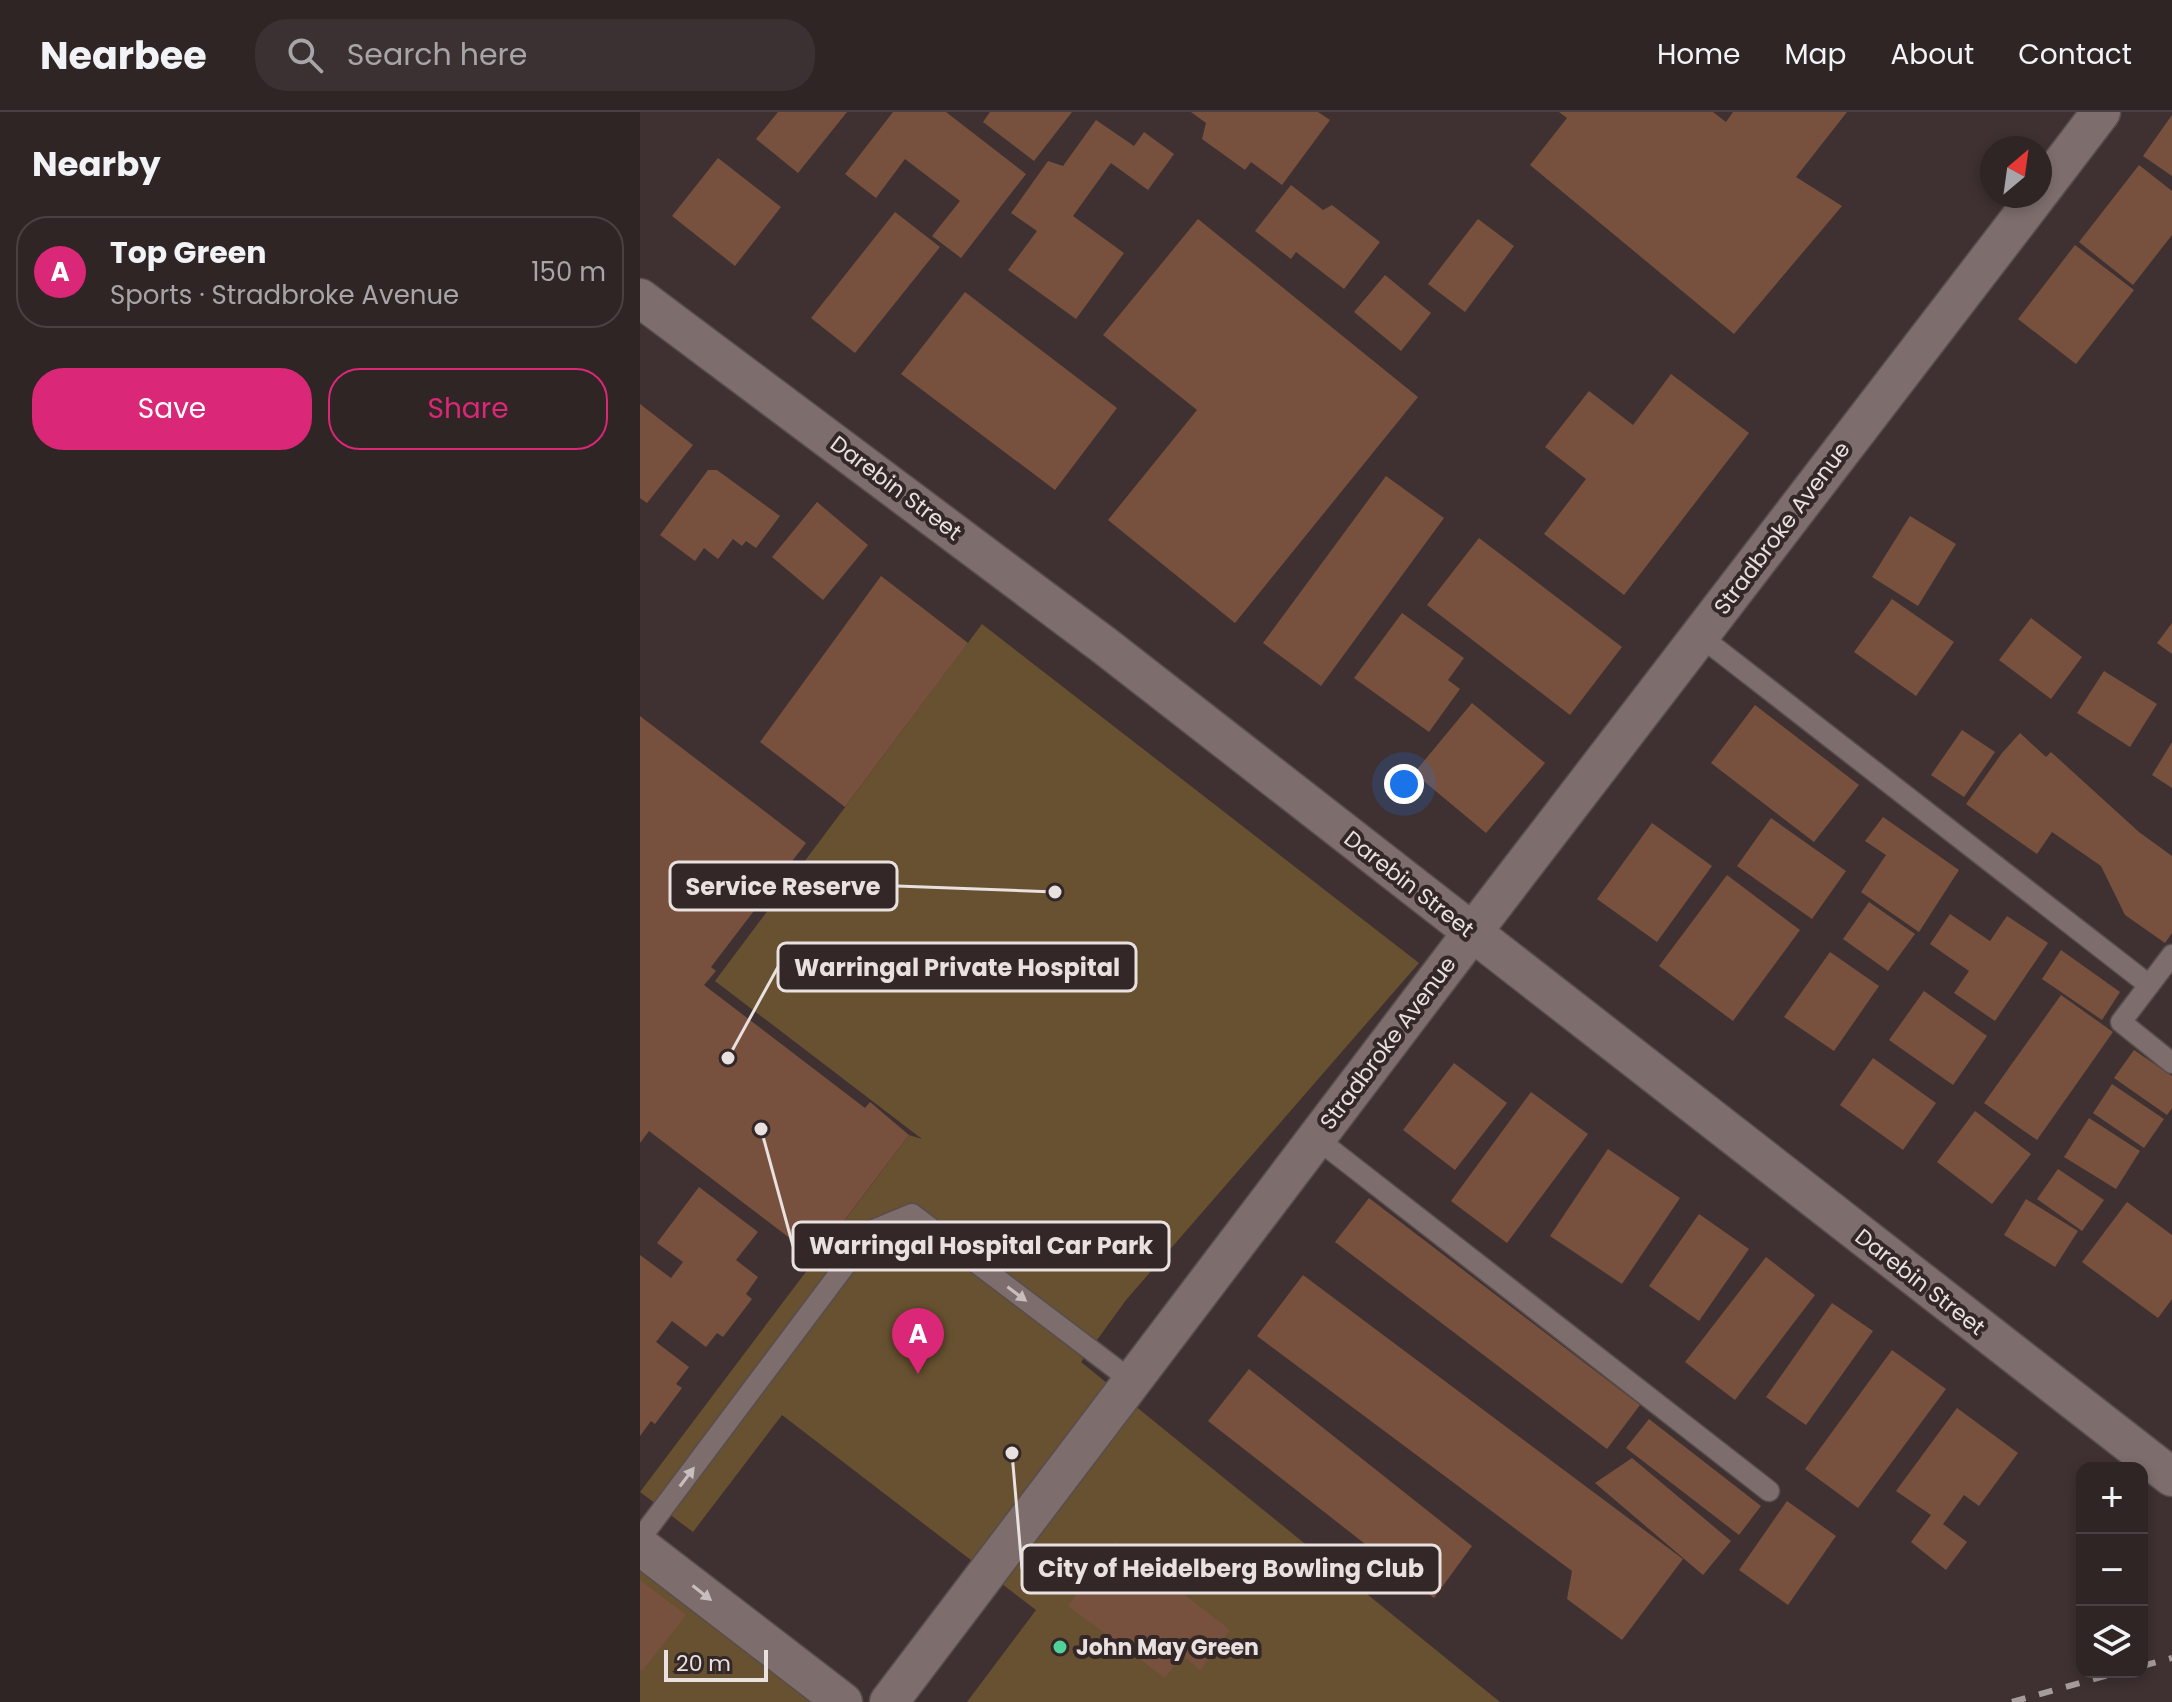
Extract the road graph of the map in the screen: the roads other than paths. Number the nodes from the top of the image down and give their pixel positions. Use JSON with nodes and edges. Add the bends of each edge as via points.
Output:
{"nodes":[{"id":1,"x":2101,"y":112,"type":"edge"},
{"id":2,"x":2052,"y":176,"type":"edge"},
{"id":3,"x":2027,"y":208,"type":"edge"},
{"id":4,"x":640,"y":298,"type":"edge"},
{"id":5,"x":1700,"y":636,"type":"junction"},
{"id":6,"x":1471,"y":934,"type":"junction"},
{"id":7,"x":2172,"y":955,"type":"edge"},
{"id":8,"x":2149,"y":985,"type":"junction"},
{"id":9,"x":2172,"y":1063,"type":"edge"},
{"id":10,"x":1316,"y":1138,"type":"junction"},
{"id":11,"x":1132,"y":1381,"type":"junction"},
{"id":12,"x":2172,"y":1477,"type":"edge"},
{"id":13,"x":1769,"y":1491,"type":"dead end"},
{"id":14,"x":640,"y":1539,"type":"edge"},
{"id":15,"x":640,"y":1546,"type":"edge"},
{"id":16,"x":843,"y":1702,"type":"edge"},
{"id":17,"x":889,"y":1702,"type":"edge"}],
"edges":[{"from":1,"to":2,"type":"street","name":"Stradbroke Avenue"},
{"from":3,"to":5,"type":"street","name":"Stradbroke Avenue"},
{"from":4,"to":6,"type":"street","name":"Darebin Street","via":[[1105,646]]},
{"from":5,"to":6,"type":"street","name":"Stradbroke Avenue"},
{"from":5,"to":8,"type":"lane"},
{"from":6,"to":10,"type":"street","name":"Stradbroke Avenue"},
{"from":6,"to":12,"type":"street","name":"Darebin Street"},
{"from":7,"to":8,"type":"lane"},
{"from":8,"to":9,"type":"lane","via":[[2121,1022]]},
{"from":10,"to":11,"type":"street","name":"Stradbroke Avenue"},
{"from":10,"to":13,"type":"lane"},
{"from":14,"to":11,"type":"lane","one_way":true,"via":[[871,1231],[912,1214]]},
{"from":11,"to":17,"type":"street","name":"Stradbroke Avenue"},
{"from":15,"to":16,"type":"street","one_way":true}]}
